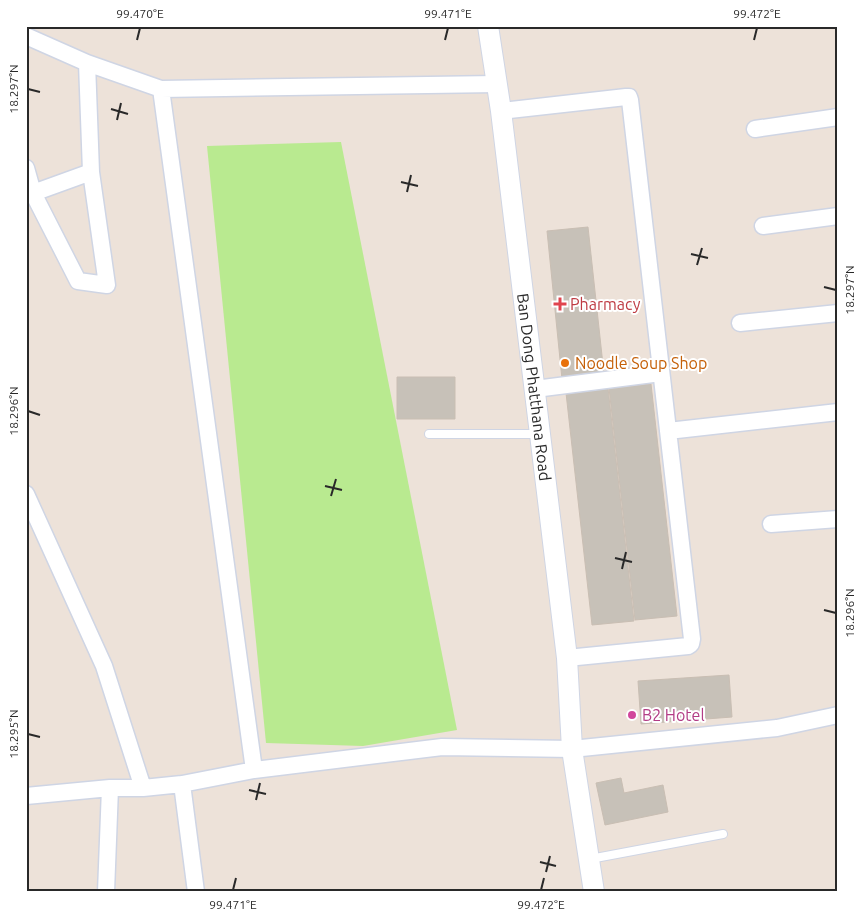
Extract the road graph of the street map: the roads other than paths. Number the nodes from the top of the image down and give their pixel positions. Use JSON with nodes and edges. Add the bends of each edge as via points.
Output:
{"nodes":[{"id":1,"x":488,"y":26,"type":"edge"},
{"id":2,"x":29,"y":43,"type":"edge"},
{"id":3,"x":87,"y":63,"type":"junction"},
{"id":4,"x":497,"y":84,"type":"junction"},
{"id":5,"x":161,"y":88,"type":"junction"},
{"id":6,"x":501,"y":111,"type":"junction"},
{"id":7,"x":838,"y":117,"type":"edge"},
{"id":8,"x":755,"y":129,"type":"dead end"},
{"id":9,"x":26,"y":168,"type":"edge"},
{"id":10,"x":91,"y":172,"type":"junction"},
{"id":11,"x":33,"y":193,"type":"junction"},
{"id":12,"x":838,"y":216,"type":"edge"},
{"id":13,"x":762,"y":226,"type":"dead end"},
{"id":14,"x":838,"y":313,"type":"edge"},
{"id":15,"x":740,"y":324,"type":"dead end"},
{"id":16,"x":661,"y":373,"type":"junction"},
{"id":17,"x":534,"y":389,"type":"junction"},
{"id":18,"x":838,"y":412,"type":"edge"},
{"id":19,"x":668,"y":432,"type":"junction"},
{"id":20,"x":430,"y":434,"type":"dead end"},
{"id":21,"x":540,"y":434,"type":"junction"},
{"id":22,"x":26,"y":494,"type":"edge"},
{"id":23,"x":838,"y":519,"type":"edge"},
{"id":24,"x":772,"y":524,"type":"dead end"},
{"id":25,"x":567,"y":658,"type":"junction"},
{"id":26,"x":838,"y":715,"type":"edge"},
{"id":27,"x":572,"y":749,"type":"junction"},
{"id":28,"x":254,"y":770,"type":"junction"},
{"id":29,"x":182,"y":784,"type":"junction"},
{"id":30,"x":110,"y":788,"type":"junction"},
{"id":31,"x":142,"y":788,"type":"junction"},
{"id":32,"x":26,"y":796,"type":"edge"},
{"id":33,"x":723,"y":834,"type":"dead end"},
{"id":34,"x":590,"y":859,"type":"junction"},
{"id":35,"x":106,"y":892,"type":"edge"},
{"id":36,"x":196,"y":892,"type":"edge"},
{"id":37,"x":594,"y":892,"type":"edge"}],
"edges":[{"from":1,"to":4,"type":"street","name":"Ban Dong Phatthana Road"},
{"from":2,"to":3,"type":"street"},
{"from":3,"to":5,"type":"street"},
{"from":3,"to":10,"type":"street"},
{"from":4,"to":5,"type":"street"},
{"from":4,"to":6,"type":"street","name":"Ban Dong Phatthana Road"},
{"from":5,"to":28,"type":"street"},
{"from":6,"to":16,"type":"street","via":[[629,97]]},
{"from":6,"to":17,"type":"street","name":"Ban Dong Phatthana Road"},
{"from":7,"to":8,"type":"street"},
{"from":9,"to":11,"type":"street"},
{"from":10,"to":11,"type":"street"},
{"from":10,"to":11,"type":"street","via":[[107,285],[78,281]]},
{"from":12,"to":13,"type":"street"},
{"from":14,"to":15,"type":"street"},
{"from":16,"to":17,"type":"street"},
{"from":16,"to":19,"type":"street"},
{"from":17,"to":21,"type":"street","name":"Ban Dong Phatthana Road"},
{"from":18,"to":19,"type":"street"},
{"from":19,"to":25,"type":"street","via":[[691,644]]},
{"from":20,"to":21,"type":"lane"},
{"from":21,"to":25,"type":"street","name":"Ban Dong Phatthana Road"},
{"from":22,"to":31,"type":"street","via":[[104,666]]},
{"from":23,"to":24,"type":"street"},
{"from":25,"to":27,"type":"street","name":"Ban Dong Phatthana Road"},
{"from":26,"to":27,"type":"street","via":[[777,728]]},
{"from":27,"to":28,"type":"street","via":[[442,747]]},
{"from":27,"to":34,"type":"street","name":"Ban Dong Phatthana Road"},
{"from":28,"to":29,"type":"street"},
{"from":29,"to":31,"type":"street"},
{"from":29,"to":36,"type":"street"},
{"from":30,"to":31,"type":"street"},
{"from":30,"to":32,"type":"street"},
{"from":30,"to":35,"type":"street"},
{"from":33,"to":34,"type":"lane"},
{"from":34,"to":37,"type":"street","name":"Ban Dong Phatthana Road"}]}
